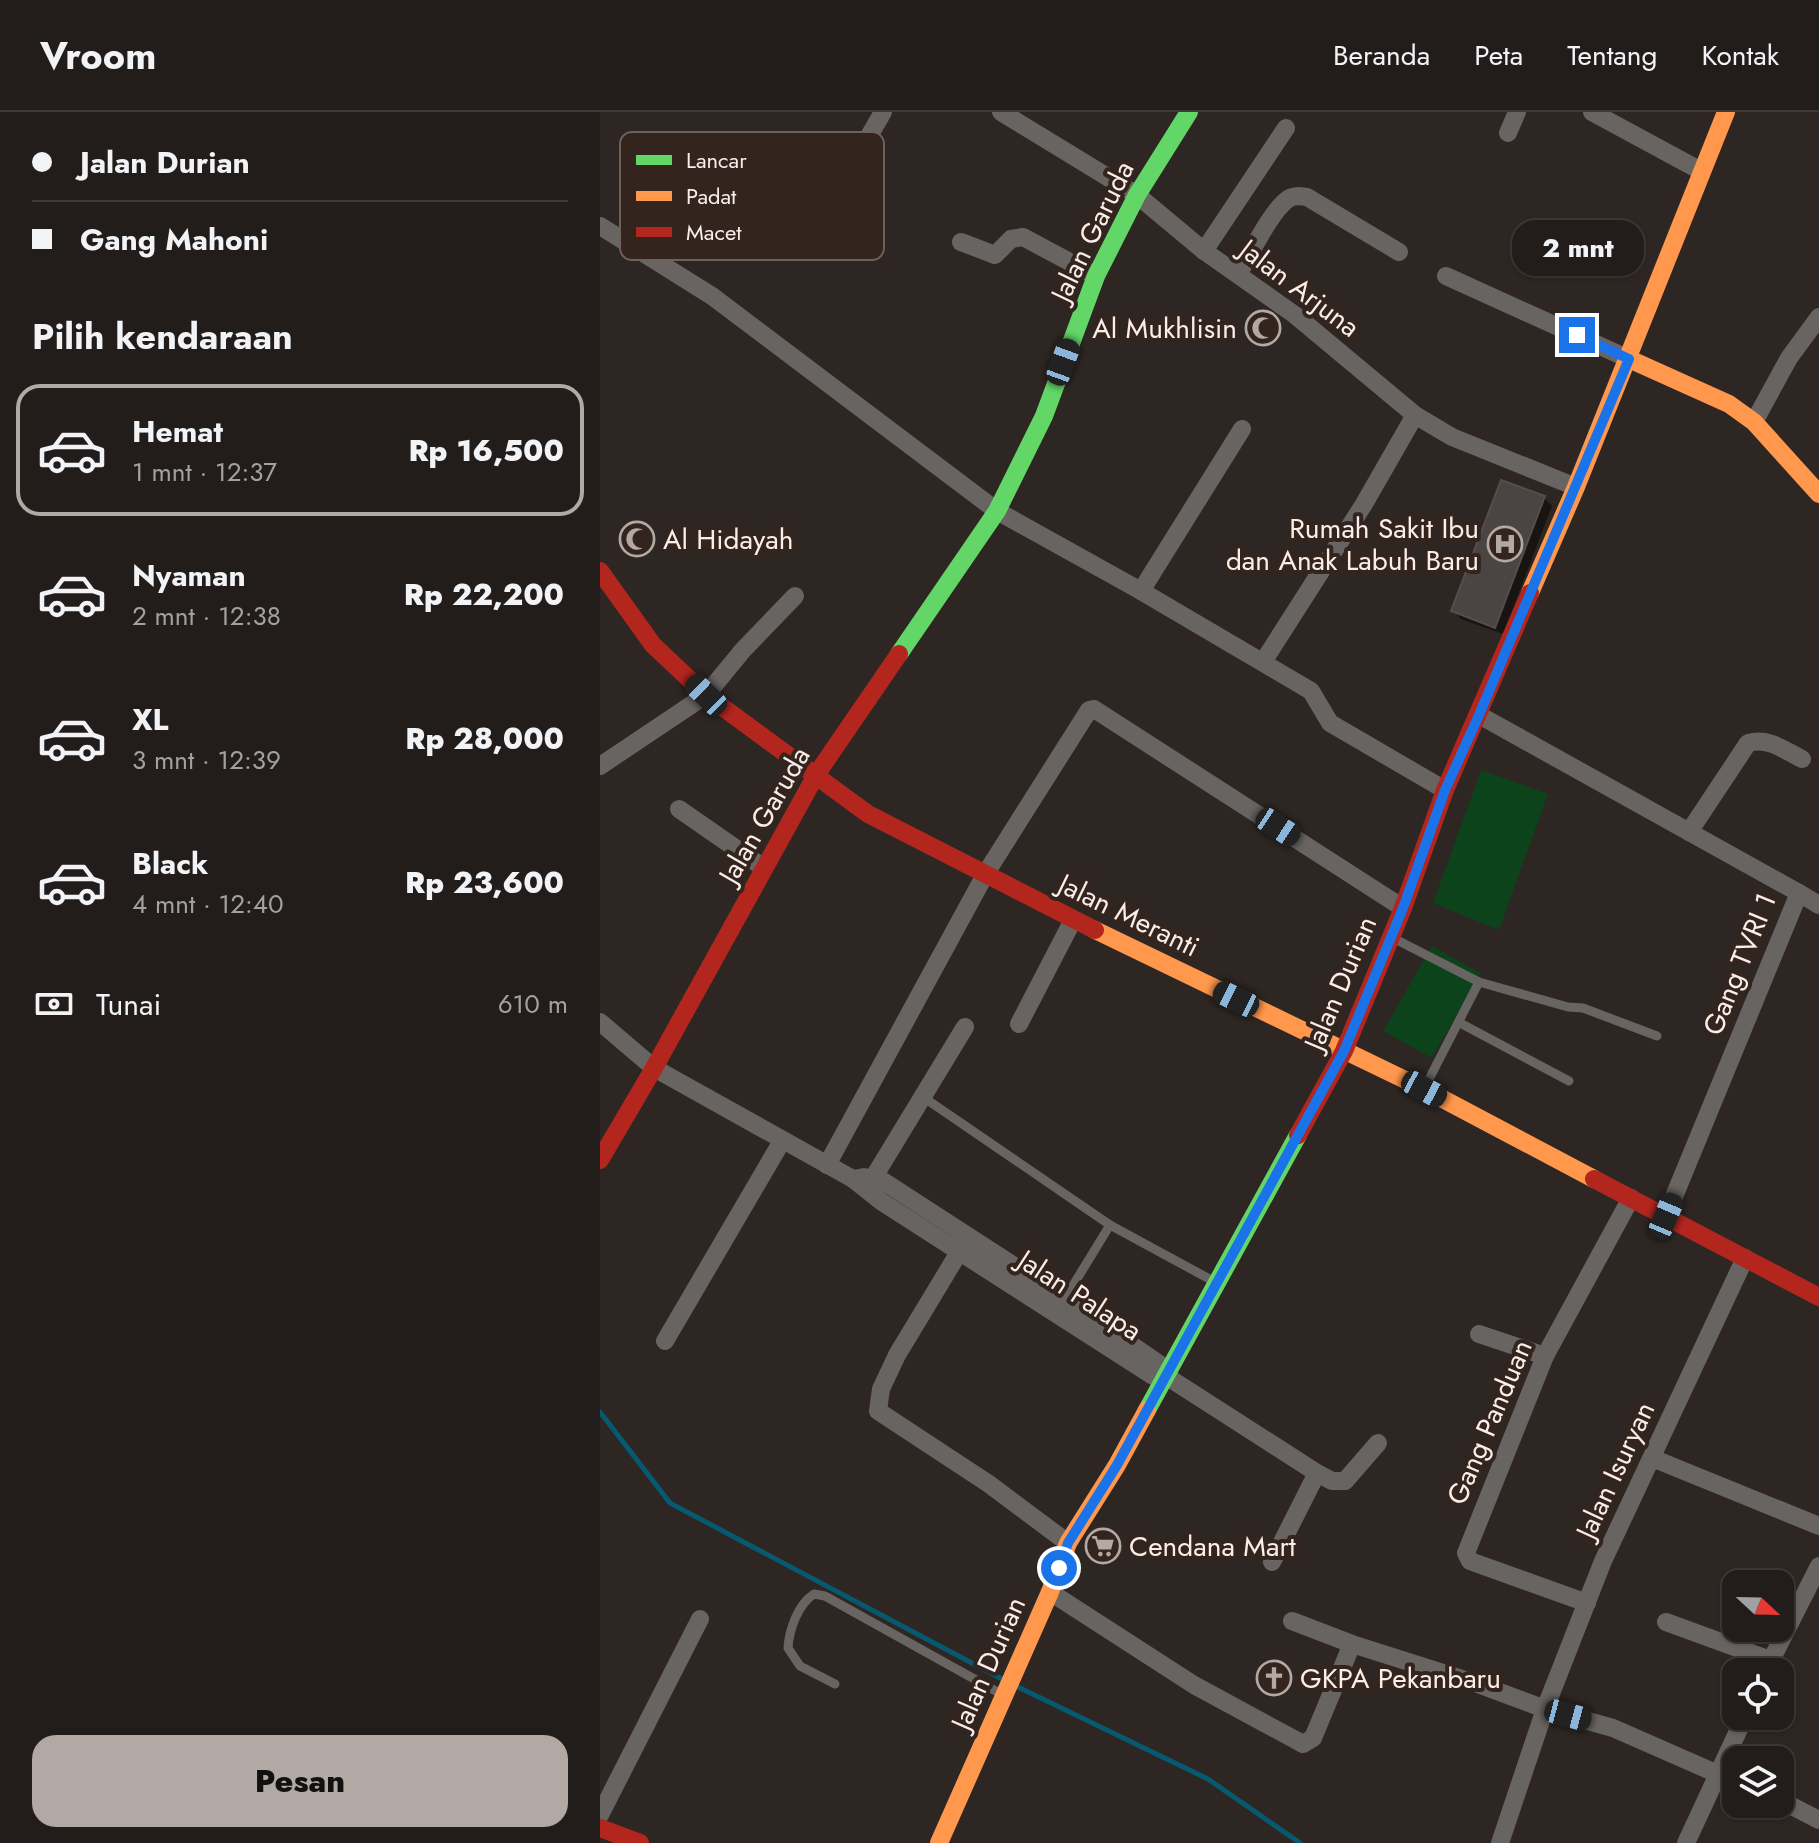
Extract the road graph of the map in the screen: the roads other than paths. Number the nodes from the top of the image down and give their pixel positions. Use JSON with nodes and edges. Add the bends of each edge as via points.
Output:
{"nodes":[{"id":1,"x":883,"y":112,"type":"edge"},
{"id":2,"x":1001,"y":112,"type":"edge"},
{"id":3,"x":1189,"y":112,"type":"edge"},
{"id":4,"x":1517,"y":112,"type":"edge"},
{"id":5,"x":1592,"y":112,"type":"edge"},
{"id":6,"x":1726,"y":112,"type":"edge"},
{"id":7,"x":1286,"y":128,"type":"dead end"},
{"id":8,"x":872,"y":132,"type":"edge"},
{"id":9,"x":1508,"y":133,"type":"dead end"},
{"id":10,"x":1701,"y":171,"type":"junction"},
{"id":11,"x":1137,"y":195,"type":"junction"},
{"id":12,"x":600,"y":226,"type":"edge"},
{"id":13,"x":620,"y":238,"type":"edge"},
{"id":14,"x":961,"y":242,"type":"dead end"},
{"id":15,"x":1204,"y":251,"type":"junction"},
{"id":16,"x":1399,"y":252,"type":"dead end"},
{"id":17,"x":654,"y":260,"type":"edge"},
{"id":18,"x":1238,"y":274,"type":"junction"},
{"id":19,"x":1096,"y":276,"type":"junction"},
{"id":20,"x":1446,"y":276,"type":"dead end"},
{"id":21,"x":1819,"y":317,"type":"edge"},
{"id":22,"x":1629,"y":359,"type":"junction"},
{"id":23,"x":1415,"y":415,"type":"junction"},
{"id":24,"x":1754,"y":422,"type":"junction"},
{"id":25,"x":1242,"y":429,"type":"dead end"},
{"id":26,"x":1576,"y":487,"type":"junction"},
{"id":27,"x":1819,"y":494,"type":"edge"},
{"id":28,"x":997,"y":511,"type":"junction"},
{"id":29,"x":600,"y":571,"type":"edge"},
{"id":30,"x":1141,"y":591,"type":"junction"},
{"id":31,"x":795,"y":596,"type":"dead end"},
{"id":32,"x":1263,"y":662,"type":"junction"},
{"id":33,"x":706,"y":695,"type":"junction"},
{"id":34,"x":1479,"y":715,"type":"junction"},
{"id":35,"x":1802,"y":759,"type":"dead end"},
{"id":36,"x":600,"y":766,"type":"edge"},
{"id":37,"x":816,"y":775,"type":"junction"},
{"id":38,"x":1445,"y":790,"type":"junction"},
{"id":39,"x":679,"y":809,"type":"dead end"},
{"id":40,"x":1689,"y":832,"type":"junction"},
{"id":41,"x":764,"y":868,"type":"junction"},
{"id":42,"x":986,"y":873,"type":"junction"},
{"id":43,"x":1799,"y":893,"type":"junction"},
{"id":44,"x":1819,"y":905,"type":"edge"},
{"id":45,"x":1403,"y":908,"type":"junction"},
{"id":46,"x":1073,"y":920,"type":"junction"},
{"id":47,"x":1390,"y":937,"type":"junction"},
{"id":48,"x":1479,"y":982,"type":"junction"},
{"id":49,"x":600,"y":1022,"type":"edge"},
{"id":50,"x":1460,"y":1023,"type":"junction"},
{"id":51,"x":1019,"y":1024,"type":"dead end"},
{"id":52,"x":965,"y":1027,"type":"dead end"},
{"id":53,"x":1657,"y":1036,"type":"dead end"},
{"id":54,"x":1344,"y":1051,"type":"junction"},
{"id":55,"x":654,"y":1068,"type":"junction"},
{"id":56,"x":1569,"y":1081,"type":"dead end"},
{"id":57,"x":1424,"y":1089,"type":"junction"},
{"id":58,"x":923,"y":1097,"type":"junction"},
{"id":59,"x":782,"y":1141,"type":"junction"},
{"id":60,"x":600,"y":1160,"type":"edge"},
{"id":61,"x":827,"y":1165,"type":"junction"},
{"id":62,"x":864,"y":1182,"type":"junction"},
{"id":63,"x":1631,"y":1198,"type":"junction"},
{"id":64,"x":1666,"y":1216,"type":"junction"},
{"id":65,"x":1110,"y":1225,"type":"junction"},
{"id":66,"x":964,"y":1243,"type":"junction"},
{"id":67,"x":1745,"y":1258,"type":"junction"},
{"id":68,"x":1218,"y":1284,"type":"junction"},
{"id":69,"x":1819,"y":1297,"type":"edge"},
{"id":70,"x":1061,"y":1306,"type":"junction"},
{"id":71,"x":1479,"y":1334,"type":"dead end"},
{"id":72,"x":665,"y":1341,"type":"dead end"},
{"id":73,"x":1545,"y":1356,"type":"junction"},
{"id":74,"x":1166,"y":1376,"type":"junction"},
{"id":75,"x":1378,"y":1443,"type":"dead end"},
{"id":76,"x":1652,"y":1458,"type":"junction"},
{"id":77,"x":1317,"y":1473,"type":"junction"},
{"id":78,"x":1819,"y":1526,"type":"edge"},
{"id":79,"x":1068,"y":1543,"type":"junction"},
{"id":80,"x":1272,"y":1562,"type":"dead end"},
{"id":81,"x":1819,"y":1566,"type":"edge"},
{"id":82,"x":1050,"y":1592,"type":"junction"},
{"id":83,"x":1587,"y":1603,"type":"junction"},
{"id":84,"x":700,"y":1619,"type":"dead end"},
{"id":85,"x":1292,"y":1621,"type":"dead end"},
{"id":86,"x":1666,"y":1622,"type":"dead end"},
{"id":87,"x":1352,"y":1644,"type":"junction"},
{"id":88,"x":1749,"y":1658,"type":"edge"},
{"id":89,"x":1771,"y":1658,"type":"edge"},
{"id":90,"x":835,"y":1684,"type":"dead end"},
{"id":91,"x":1005,"y":1691,"type":"junction"},
{"id":92,"x":1545,"y":1709,"type":"junction"},
{"id":93,"x":1722,"y":1775,"type":"edge"},
{"id":94,"x":1722,"y":1787,"type":"edge"},
{"id":95,"x":1794,"y":1807,"type":"edge"},
{"id":96,"x":600,"y":1815,"type":"edge"},
{"id":97,"x":1819,"y":1820,"type":"edge"},
{"id":98,"x":600,"y":1828,"type":"edge"},
{"id":99,"x":640,"y":1843,"type":"edge"},
{"id":100,"x":939,"y":1843,"type":"edge"},
{"id":101,"x":1500,"y":1843,"type":"edge"},
{"id":102,"x":1686,"y":1843,"type":"edge"}],
"edges":[{"from":1,"to":8,"type":"street"},
{"from":2,"to":11,"type":"street","name":"Jalan Arjuna"},
{"from":3,"to":11,"type":"street","name":"Jalan Garuda"},
{"from":4,"to":9,"type":"street"},
{"from":5,"to":10,"type":"street"},
{"from":6,"to":10,"type":"street","name":"Jalan Durian"},
{"from":7,"to":15,"type":"street"},
{"from":10,"to":22,"type":"street","name":"Jalan Durian"},
{"from":11,"to":15,"type":"street","name":"Jalan Arjuna"},
{"from":11,"to":19,"type":"street","name":"Jalan Garuda"},
{"from":12,"to":13,"type":"street"},
{"from":14,"to":19,"type":"street","via":[[995,255],[1011,239],[1023,237]]},
{"from":15,"to":18,"type":"street","name":"Jalan Arjuna"},
{"from":16,"to":18,"type":"street","via":[[1300,196],[1277,212]]},
{"from":17,"to":28,"type":"street","via":[[712,296]]},
{"from":18,"to":23,"type":"street","name":"Jalan Arjuna"},
{"from":19,"to":28,"type":"street","name":"Jalan Garuda","via":[[1044,416]]},
{"from":20,"to":22,"type":"street"},
{"from":21,"to":24,"type":"street"},
{"from":22,"to":24,"type":"street","via":[[1729,404]]},
{"from":22,"to":26,"type":"street","name":"Jalan Durian"},
{"from":23,"to":26,"type":"street","name":"Jalan Arjuna","via":[[1452,437]]},
{"from":23,"to":32,"type":"street"},
{"from":24,"to":27,"type":"street"},
{"from":25,"to":30,"type":"street"},
{"from":26,"to":34,"type":"street","name":"Jalan Durian"},
{"from":28,"to":30,"type":"street"},
{"from":28,"to":37,"type":"street","name":"Jalan Garuda"},
{"from":29,"to":33,"type":"street","name":"Jalan Meranti","via":[[653,645]]},
{"from":30,"to":32,"type":"street"},
{"from":31,"to":33,"type":"street"},
{"from":32,"to":38,"type":"street","via":[[1311,691],[1330,723]]},
{"from":33,"to":36,"type":"street"},
{"from":33,"to":37,"type":"street","name":"Jalan Meranti"},
{"from":34,"to":38,"type":"street","name":"Jalan Durian"},
{"from":34,"to":40,"type":"street","name":"Gang TVRI 1"},
{"from":35,"to":40,"type":"street","via":[[1771,743],[1748,743]]},
{"from":37,"to":41,"type":"street","name":"Jalan Garuda"},
{"from":37,"to":42,"type":"street","name":"Jalan Meranti","via":[[868,814]]},
{"from":38,"to":45,"type":"street","name":"Jalan Durian"},
{"from":39,"to":41,"type":"street"},
{"from":40,"to":43,"type":"street","name":"Gang TVRI 1"},
{"from":41,"to":55,"type":"street","name":"Jalan Garuda"},
{"from":42,"to":45,"type":"street","via":[[1079,724],[1094,709]]},
{"from":42,"to":46,"type":"street","name":"Jalan Meranti"},
{"from":42,"to":61,"type":"street"},
{"from":43,"to":44,"type":"street"},
{"from":43,"to":64,"type":"street","name":"Gang TVRI 1"},
{"from":45,"to":47,"type":"street","name":"Jalan Durian"},
{"from":46,"to":51,"type":"street"},
{"from":46,"to":54,"type":"street","name":"Jalan Meranti"},
{"from":47,"to":48,"type":"lane"},
{"from":47,"to":54,"type":"street","name":"Jalan Durian"},
{"from":48,"to":50,"type":"lane"},
{"from":48,"to":53,"type":"lane","via":[[1583,1008]]},
{"from":49,"to":55,"type":"street","name":"Jalan Palapa"},
{"from":50,"to":56,"type":"lane"},
{"from":50,"to":57,"type":"lane"},
{"from":52,"to":58,"type":"street"},
{"from":54,"to":57,"type":"street","name":"Jalan Meranti"},
{"from":54,"to":68,"type":"street","name":"Jalan Durian"},
{"from":55,"to":59,"type":"street","name":"Jalan Palapa"},
{"from":55,"to":60,"type":"street","name":"Jalan Garuda"},
{"from":57,"to":63,"type":"street","name":"Jalan Meranti"},
{"from":58,"to":62,"type":"street"},
{"from":58,"to":65,"type":"lane"},
{"from":59,"to":61,"type":"street","name":"Jalan Palapa"},
{"from":59,"to":72,"type":"street"},
{"from":61,"to":62,"type":"street","name":"Jalan Palapa"},
{"from":62,"to":66,"type":"street","name":"Jalan Palapa"},
{"from":63,"to":64,"type":"street","name":"Jalan Meranti"},
{"from":63,"to":73,"type":"street","name":"Gang Panduan"},
{"from":64,"to":67,"type":"street","name":"Jalan Meranti"},
{"from":65,"to":68,"type":"lane"},
{"from":65,"to":70,"type":"lane"},
{"from":66,"to":70,"type":"street","name":"Jalan Palapa"},
{"from":66,"to":79,"type":"street","via":[[897,1355],[881,1389],[878,1411]]},
{"from":67,"to":69,"type":"street","name":"Jalan Meranti"},
{"from":67,"to":76,"type":"street","name":"Jalan Isuryan"},
{"from":68,"to":74,"type":"street","name":"Jalan Durian"},
{"from":70,"to":74,"type":"street","name":"Jalan Palapa","via":[[1153,1376]]},
{"from":71,"to":73,"type":"street"},
{"from":73,"to":83,"type":"street","name":"Gang Panduan","via":[[1466,1553],[1470,1561]]},
{"from":74,"to":77,"type":"street","name":"Jalan Palapa"},
{"from":74,"to":79,"type":"street","name":"Jalan Durian"},
{"from":75,"to":77,"type":"street","via":[[1345,1481]]},
{"from":76,"to":78,"type":"street"},
{"from":76,"to":83,"type":"street","name":"Jalan Isuryan"},
{"from":77,"to":80,"type":"street"},
{"from":79,"to":82,"type":"street","name":"Jalan Durian"},
{"from":81,"to":89,"type":"street"},
{"from":82,"to":87,"type":"street","via":[[1194,1685],[1303,1744],[1313,1738]]},
{"from":82,"to":91,"type":"street","name":"Jalan Durian"},
{"from":83,"to":92,"type":"street","name":"Jalan Isuryan"},
{"from":84,"to":96,"type":"street"},
{"from":85,"to":87,"type":"street"},
{"from":86,"to":88,"type":"street"},
{"from":87,"to":92,"type":"street"},
{"from":90,"to":91,"type":"lane","via":[[800,1666],[788,1648],[790,1632],[814,1594]]},
{"from":91,"to":100,"type":"street","name":"Jalan Durian"},
{"from":92,"to":93,"type":"street","via":[[1613,1728]]},
{"from":92,"to":101,"type":"street","name":"Jalan Isuryan"},
{"from":94,"to":102,"type":"street"},
{"from":95,"to":97,"type":"street"},
{"from":98,"to":99,"type":"street"}]}
